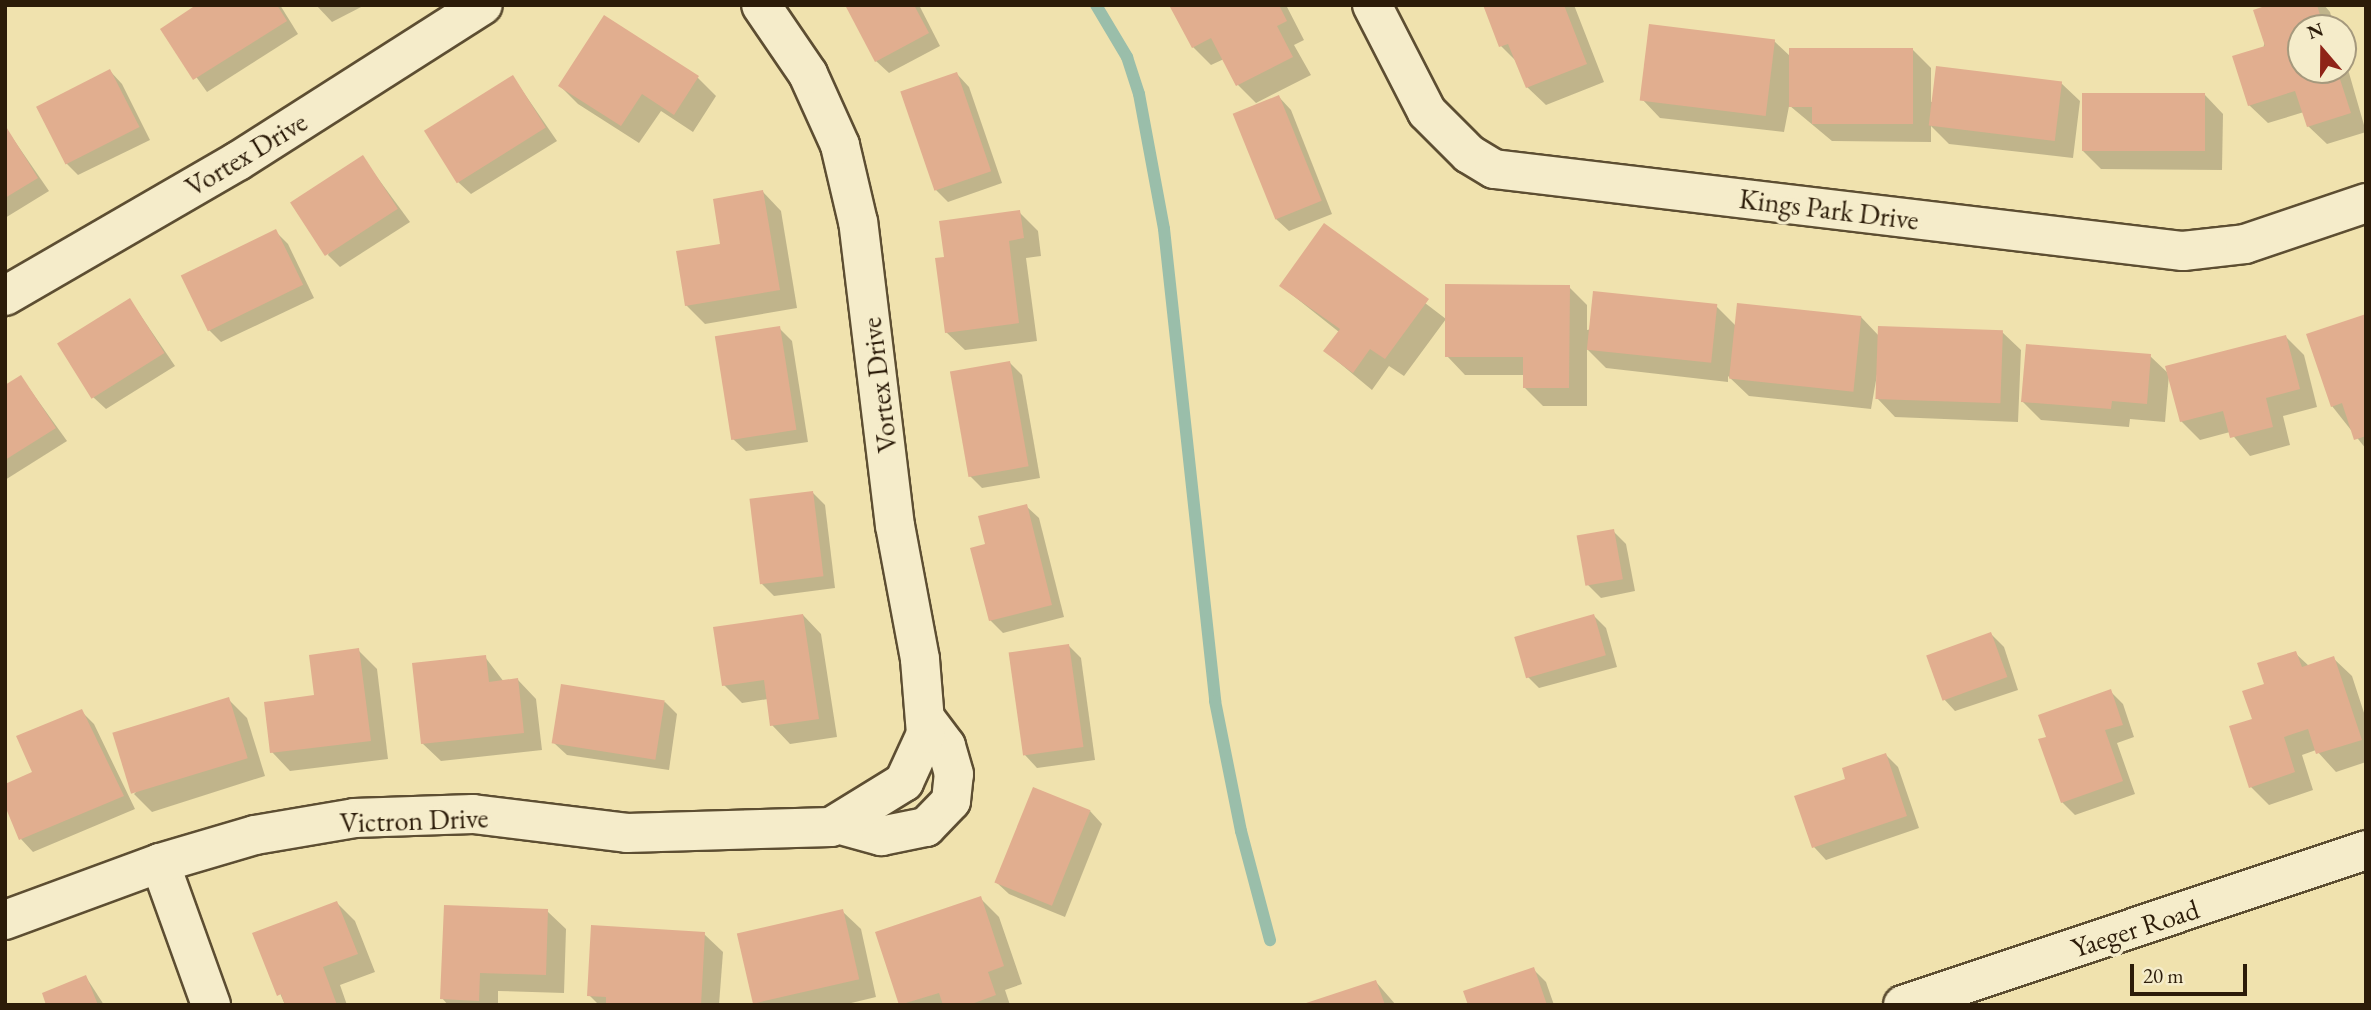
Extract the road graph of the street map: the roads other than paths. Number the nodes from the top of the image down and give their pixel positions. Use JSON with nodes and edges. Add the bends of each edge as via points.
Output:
{"nodes":[{"id":1,"x":482,"y":5,"type":"edge"},
{"id":2,"x":761,"y":5,"type":"edge"},
{"id":3,"x":1372,"y":5,"type":"edge"},
{"id":4,"x":2366,"y":203,"type":"edge"},
{"id":5,"x":5,"y":296,"type":"edge"},
{"id":6,"x":925,"y":718,"type":"junction"},
{"id":7,"x":904,"y":782,"type":"joint"},
{"id":8,"x":837,"y":824,"type":"junction"},
{"id":9,"x":2366,"y":850,"type":"edge"},
{"id":10,"x":160,"y":863,"type":"junction"},
{"id":11,"x":5,"y":920,"type":"edge"},
{"id":12,"x":211,"y":1005,"type":"edge"},
{"id":13,"x":1903,"y":1005,"type":"edge"}],
"edges":[{"from":1,"to":5,"type":"street","name":"Vortex Drive","via":[[238,160]]},
{"from":2,"to":6,"type":"street","name":"Vortex Drive","via":[[808,74],[839,145],[855,209],[895,526],[920,659]]},
{"from":3,"to":4,"type":"street","name":"Kings Park Drive","via":[[1427,113],[1469,154],[1494,169],[2183,251],[2245,244]]},
{"from":6,"to":7,"type":"street","name":"Vortex Drive","via":[[926,734]]},
{"from":6,"to":8,"type":"street","name":"Victron Drive","via":[[946,747],[954,774],[951,801],[926,827],[881,836]]},
{"from":7,"to":8,"type":"street","name":"Victron Drive"},
{"from":8,"to":10,"type":"street","name":"Victron Drive","via":[[627,833],[473,814],[354,818],[255,835]]},
{"from":9,"to":13,"type":"street","name":"Yaeger Road"},
{"from":10,"to":11,"type":"street","name":"Victron Drive"},
{"from":10,"to":12,"type":"street"}]}
